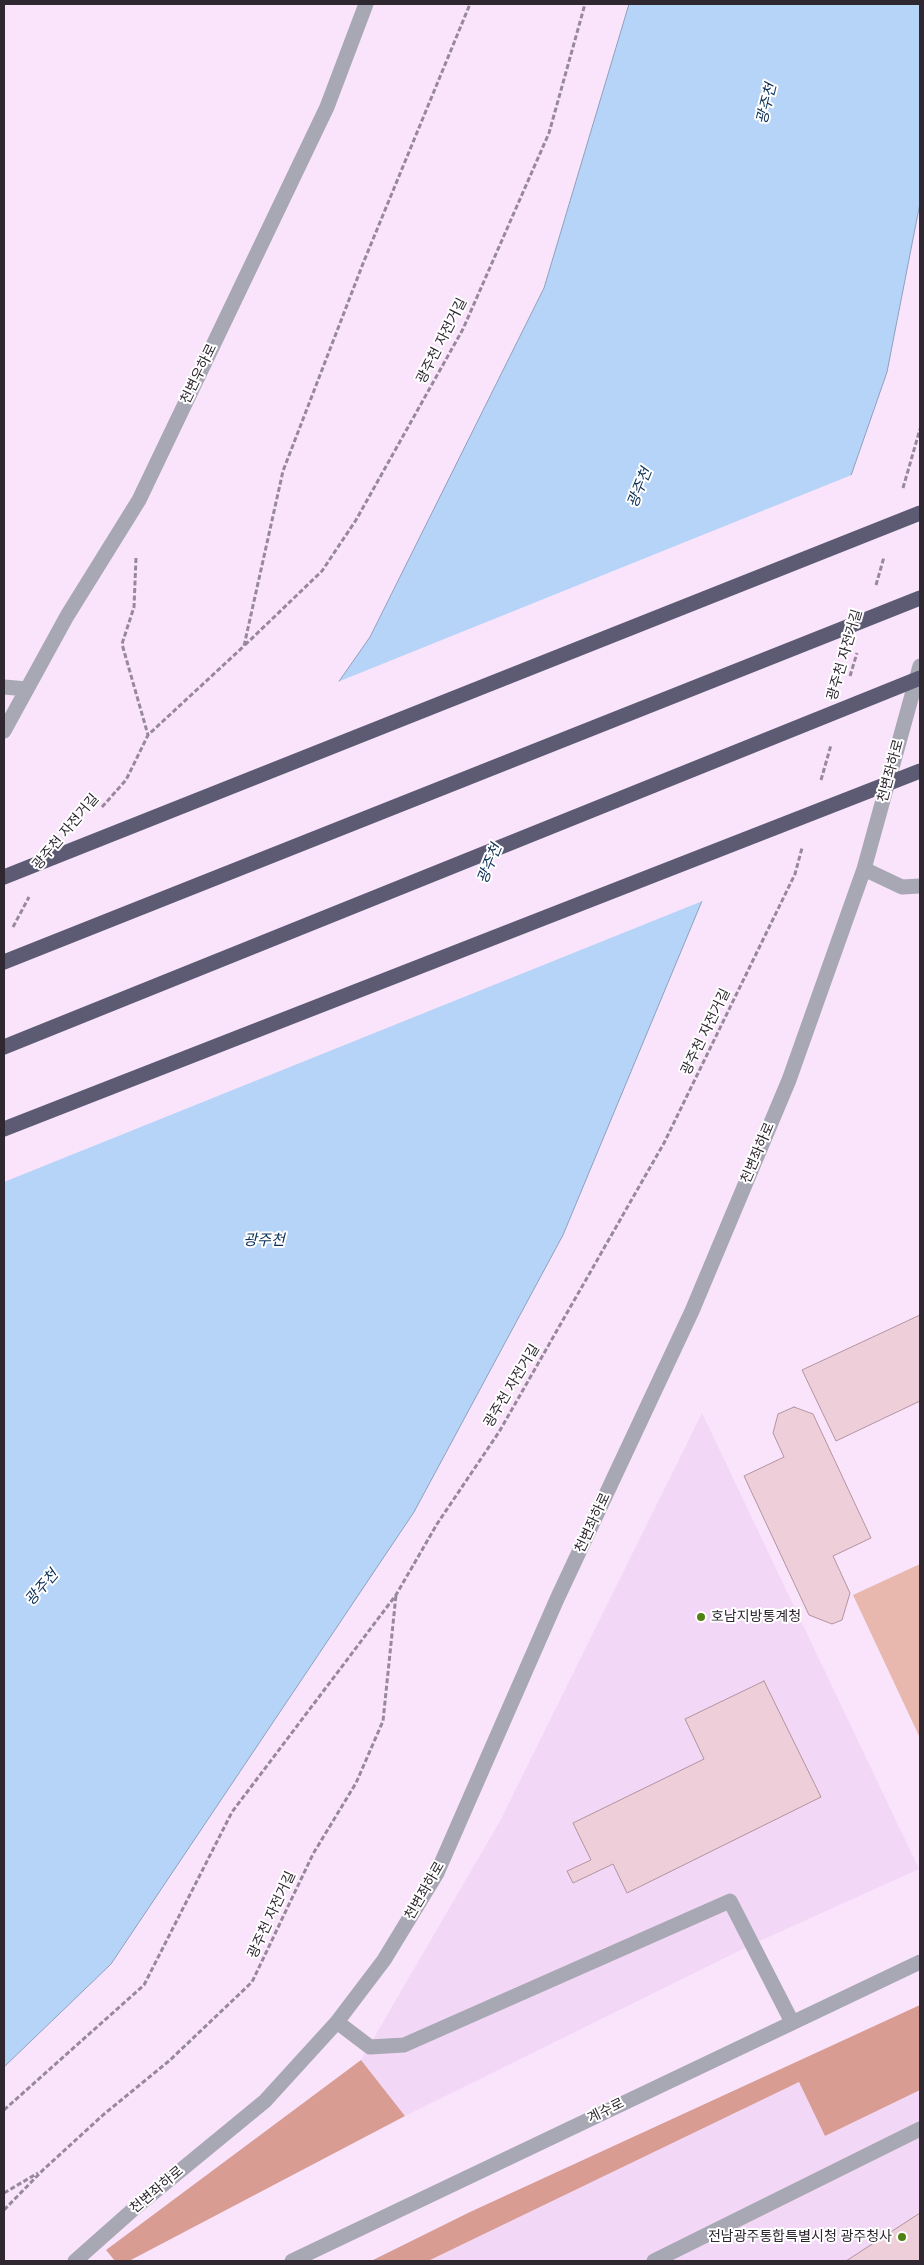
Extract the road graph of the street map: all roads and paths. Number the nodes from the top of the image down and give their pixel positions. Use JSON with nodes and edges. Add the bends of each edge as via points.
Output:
{"nodes":[{"id":1,"x":366,"y":4,"type":"edge"},
{"id":2,"x":470,"y":4,"type":"edge"},
{"id":3,"x":585,"y":4,"type":"edge"},
{"id":4,"x":920,"y":429,"type":"edge"},
{"id":5,"x":902,"y":495,"type":"dead end"},
{"id":6,"x":920,"y":513,"type":"edge"},
{"id":7,"x":137,"y":549,"type":"dead end"},
{"id":8,"x":886,"y":552,"type":"dead end"},
{"id":9,"x":875,"y":590,"type":"dead end"},
{"id":10,"x":920,"y":598,"type":"edge"},
{"id":11,"x":244,"y":646,"type":"junction"},
{"id":12,"x":859,"y":647,"type":"dead end"},
{"id":13,"x":920,"y":666,"type":"edge"},
{"id":14,"x":920,"y":678,"type":"edge"},
{"id":15,"x":848,"y":685,"type":"dead end"},
{"id":16,"x":4,"y":687,"type":"edge"},
{"id":17,"x":27,"y":689,"type":"junction"},
{"id":18,"x":4,"y":731,"type":"edge"},
{"id":19,"x":148,"y":735,"type":"junction"},
{"id":20,"x":832,"y":742,"type":"dead end"},
{"id":21,"x":920,"y":771,"type":"edge"},
{"id":22,"x":819,"y":789,"type":"dead end"},
{"id":23,"x":101,"y":808,"type":"dead end"},
{"id":24,"x":803,"y":846,"type":"dead end"},
{"id":25,"x":864,"y":869,"type":"junction"},
{"id":26,"x":4,"y":878,"type":"edge"},
{"id":27,"x":920,"y":886,"type":"edge"},
{"id":28,"x":32,"y":890,"type":"dead end"},
{"id":29,"x":12,"y":930,"type":"dead end"},
{"id":30,"x":4,"y":962,"type":"edge"},
{"id":31,"x":4,"y":1047,"type":"edge"},
{"id":32,"x":4,"y":1129,"type":"edge"},
{"id":33,"x":396,"y":1595,"type":"junction"},
{"id":34,"x":920,"y":1962,"type":"edge"},
{"id":35,"x":337,"y":2022,"type":"junction"},
{"id":36,"x":792,"y":2022,"type":"junction"},
{"id":37,"x":4,"y":2110,"type":"edge"},
{"id":38,"x":920,"y":2129,"type":"edge"},
{"id":39,"x":43,"y":2170,"type":"junction"},
{"id":40,"x":4,"y":2193,"type":"edge"},
{"id":41,"x":4,"y":2210,"type":"edge"},
{"id":42,"x":74,"y":2261,"type":"edge"},
{"id":43,"x":292,"y":2261,"type":"edge"},
{"id":44,"x":654,"y":2261,"type":"edge"}],
"edges":[{"from":1,"to":17,"type":"street","name":"천변우하로","via":[[328,107],[139,500],[67,616]]},
{"from":2,"to":11,"type":"path","via":[[364,261],[284,471]]},
{"from":3,"to":11,"type":"path","name":"광주천 자전거길","via":[[549,133],[463,329],[356,520],[322,571]]},
{"from":4,"to":5,"type":"path"},
{"from":6,"to":26,"type":"highway","bridge":true},
{"from":7,"to":19,"type":"path","via":[[134,607],[122,644]]},
{"from":8,"to":9,"type":"path"},
{"from":10,"to":30,"type":"highway","bridge":true},
{"from":11,"to":19,"type":"path","name":"광주천 자전거길"},
{"from":12,"to":15,"type":"path","name":"광주천 자전거길"},
{"from":13,"to":25,"type":"street","name":"천변좌하로"},
{"from":14,"to":31,"type":"highway","bridge":true},
{"from":16,"to":17,"type":"street"},
{"from":17,"to":18,"type":"street","name":"천변우하로"},
{"from":19,"to":23,"type":"path","name":"광주천 자전거길","via":[[126,780]]},
{"from":20,"to":22,"type":"path"},
{"from":21,"to":32,"type":"highway","bridge":true},
{"from":24,"to":33,"type":"path","name":"광주천 자전거길","via":[[795,874],[664,1143],[498,1432],[437,1524]]},
{"from":25,"to":27,"type":"street","via":[[902,887]]},
{"from":25,"to":35,"type":"street","name":"천변좌하로","via":[[789,1080],[692,1311],[557,1599],[437,1873],[384,1960]]},
{"from":28,"to":29,"type":"path","name":"광주천 자전거길"},
{"from":33,"to":37,"type":"path","name":"광주천 자전거길","via":[[232,1812],[144,1985]]},
{"from":33,"to":39,"type":"path","name":"광주천 자전거길","via":[[383,1721],[356,1783],[313,1854],[252,1982],[169,2061]]},
{"from":34,"to":36,"type":"street","name":"계수로"},
{"from":35,"to":36,"type":"street","via":[[370,2047],[404,2045],[730,1900]]},
{"from":35,"to":42,"type":"street","name":"천변좌하로","via":[[265,2101]]},
{"from":36,"to":43,"type":"street","name":"계수로"},
{"from":38,"to":44,"type":"street"},
{"from":39,"to":40,"type":"path","name":"광주천 자전거길"},
{"from":39,"to":41,"type":"path","name":"광주천 자전거길"}]}
